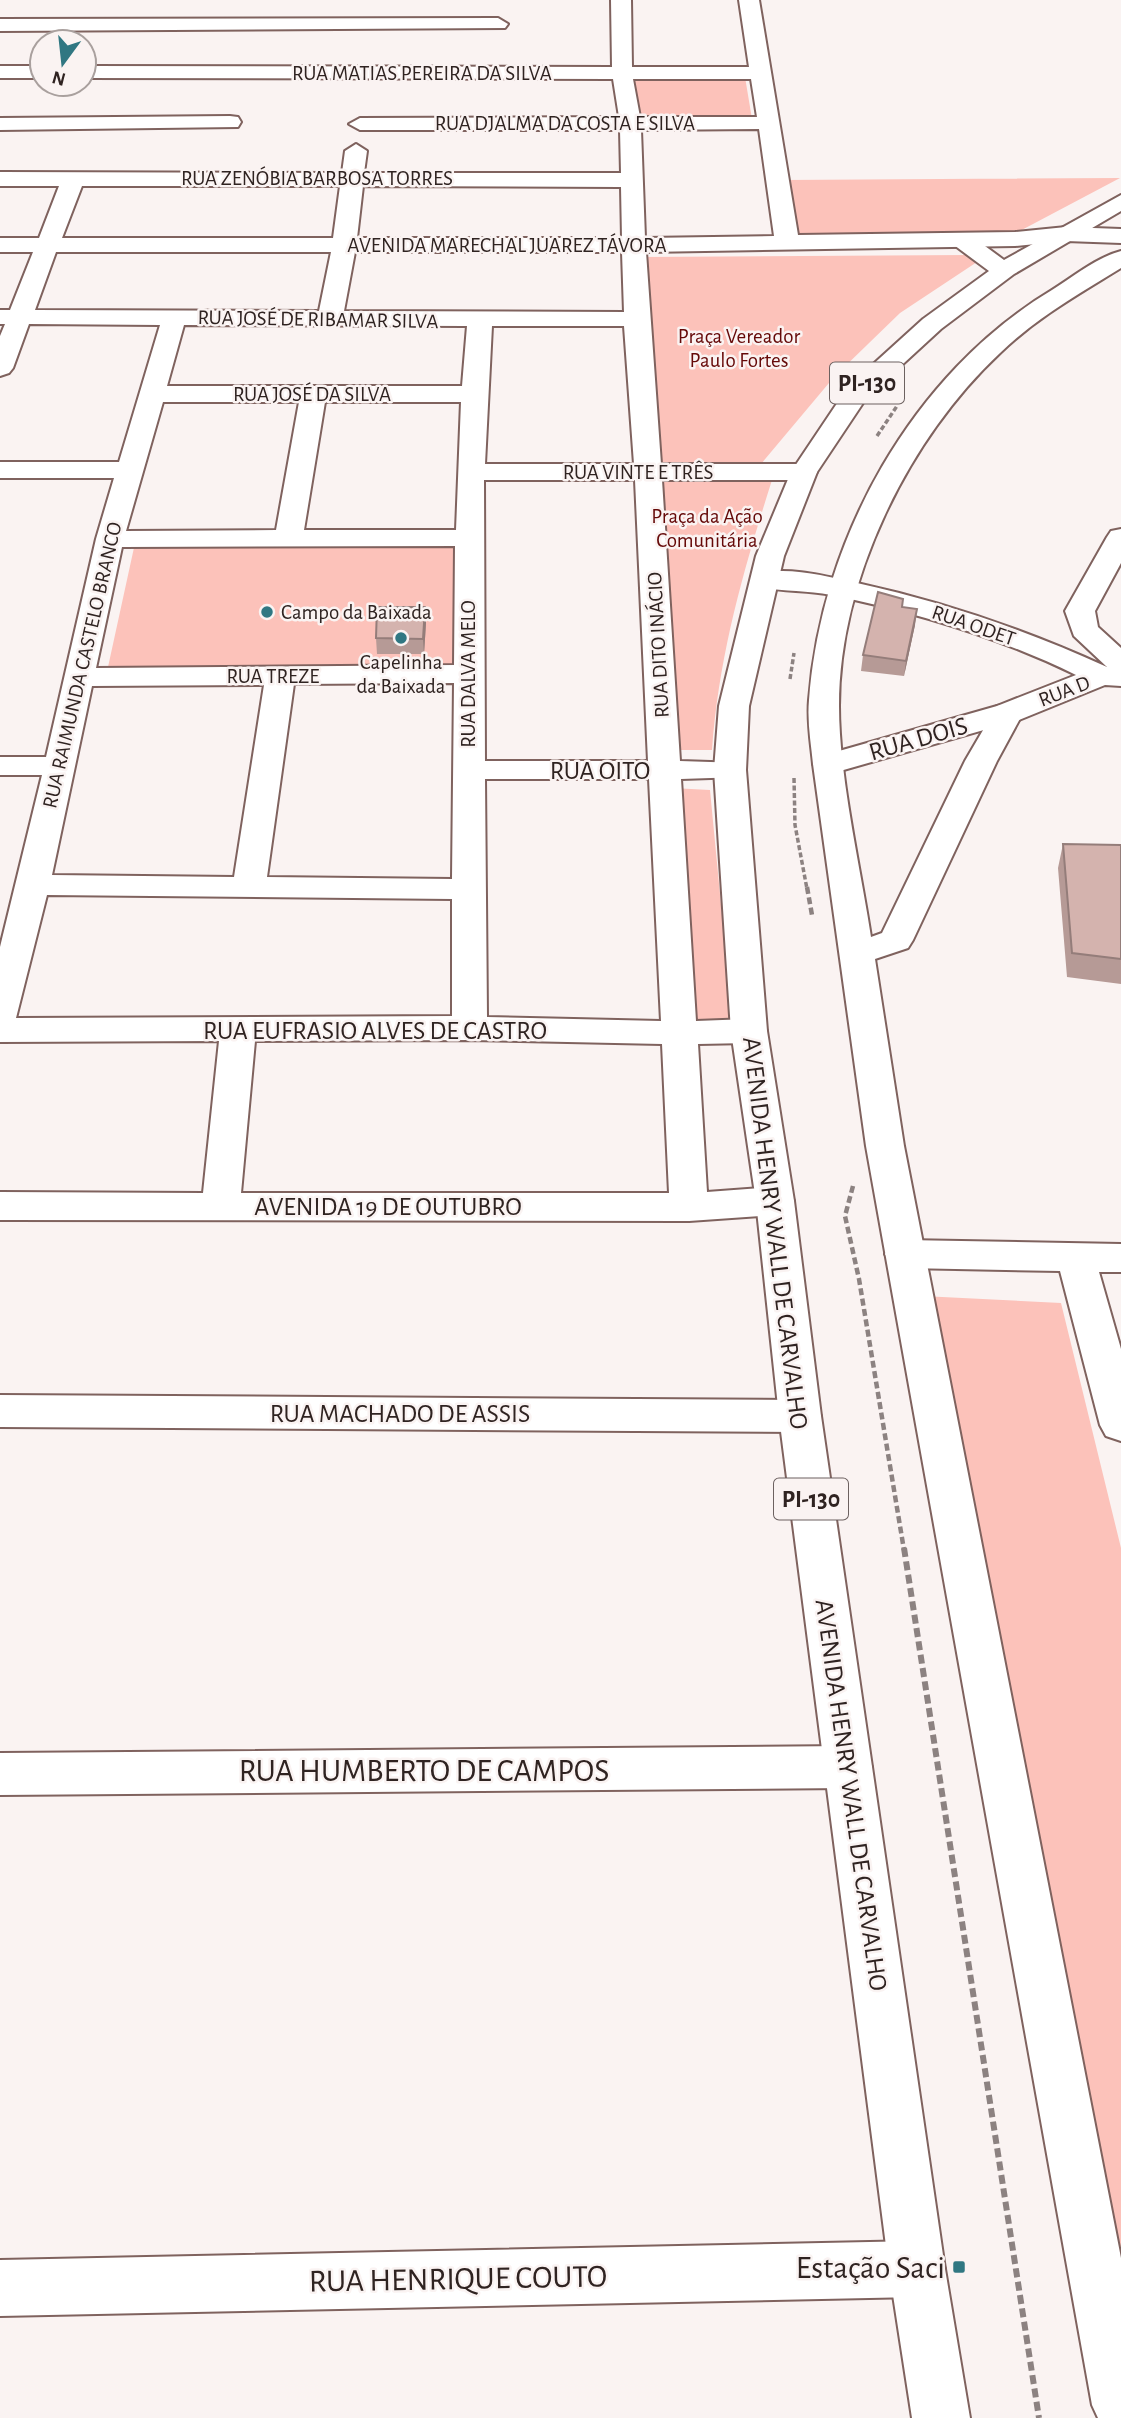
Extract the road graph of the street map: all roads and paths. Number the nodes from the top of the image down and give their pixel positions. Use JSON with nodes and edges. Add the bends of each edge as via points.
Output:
{"nodes":[{"id":1,"x":131,"y":0,"type":"edge"},
{"id":2,"x":259,"y":0,"type":"edge"},
{"id":3,"x":499,"y":0,"type":"edge"},
{"id":4,"x":621,"y":0,"type":"edge"},
{"id":5,"x":749,"y":0,"type":"edge"},
{"id":6,"x":123,"y":24,"type":"junction"},
{"id":7,"x":498,"y":24,"type":"junction"},
{"id":8,"x":0,"y":25,"type":"edge"},
{"id":9,"x":253,"y":25,"type":"junction"},
{"id":10,"x":0,"y":72,"type":"edge"},
{"id":11,"x":28,"y":72,"type":"edge"},
{"id":12,"x":98,"y":72,"type":"edge"},
{"id":13,"x":243,"y":73,"type":"junction"},
{"id":14,"x":369,"y":73,"type":"junction"},
{"id":15,"x":494,"y":73,"type":"junction"},
{"id":16,"x":622,"y":73,"type":"junction"},
{"id":17,"x":761,"y":73,"type":"junction"},
{"id":18,"x":630,"y":122,"type":"junction"},
{"id":19,"x":770,"y":123,"type":"junction"},
{"id":20,"x":0,"y":124,"type":"edge"},
{"id":21,"x":360,"y":124,"type":"junction"},
{"id":22,"x":353,"y":178,"type":"junction"},
{"id":23,"x":0,"y":179,"type":"edge"},
{"id":24,"x":73,"y":179,"type":"junction"},
{"id":25,"x":633,"y":180,"type":"junction"},
{"id":26,"x":1121,"y":202,"type":"edge"},
{"id":27,"x":1121,"y":236,"type":"edge"},
{"id":28,"x":962,"y":240,"type":"junction"},
{"id":29,"x":1055,"y":240,"type":"junction"},
{"id":30,"x":787,"y":242,"type":"junction"},
{"id":31,"x":0,"y":245,"type":"edge"},
{"id":32,"x":49,"y":245,"type":"junction"},
{"id":33,"x":636,"y":245,"type":"junction"},
{"id":34,"x":344,"y":246,"type":"junction"},
{"id":35,"x":1121,"y":249,"type":"edge"},
{"id":36,"x":1121,"y":258,"type":"edge"},
{"id":37,"x":1004,"y":271,"type":"junction"},
{"id":38,"x":11,"y":317,"type":"edge"},
{"id":39,"x":174,"y":318,"type":"junction"},
{"id":40,"x":330,"y":319,"type":"junction"},
{"id":41,"x":636,"y":319,"type":"junction"},
{"id":42,"x":480,"y":321,"type":"junction"},
{"id":43,"x":0,"y":368,"type":"edge"},
{"id":44,"x":150,"y":394,"type":"junction"},
{"id":45,"x":473,"y":394,"type":"junction"},
{"id":46,"x":313,"y":395,"type":"junction"},
{"id":47,"x":900,"y":404,"type":"dead end"},
{"id":48,"x":872,"y":447,"type":"dead end"},
{"id":49,"x":0,"y":470,"type":"edge"},
{"id":50,"x":128,"y":470,"type":"junction"},
{"id":51,"x":471,"y":472,"type":"junction"},
{"id":52,"x":648,"y":472,"type":"junction"},
{"id":53,"x":804,"y":472,"type":"junction"},
{"id":54,"x":289,"y":536,"type":"junction"},
{"id":55,"x":1121,"y":537,"type":"edge"},
{"id":56,"x":468,"y":538,"type":"junction"},
{"id":57,"x":110,"y":539,"type":"junction"},
{"id":58,"x":766,"y":580,"type":"junction"},
{"id":59,"x":842,"y":589,"type":"junction"},
{"id":60,"x":796,"y":648,"type":"dead end"},
{"id":61,"x":1114,"y":673,"type":"edge"},
{"id":62,"x":468,"y":674,"type":"junction"},
{"id":63,"x":280,"y":676,"type":"junction"},
{"id":64,"x":78,"y":677,"type":"junction"},
{"id":65,"x":790,"y":681,"type":"dead end"},
{"id":66,"x":1008,"y":713,"type":"junction"},
{"id":67,"x":0,"y":766,"type":"edge"},
{"id":68,"x":58,"y":766,"type":"junction"},
{"id":69,"x":811,"y":768,"type":"junction"},
{"id":70,"x":469,"y":770,"type":"junction"},
{"id":71,"x":666,"y":770,"type":"junction"},
{"id":72,"x":730,"y":770,"type":"junction"},
{"id":73,"x":33,"y":885,"type":"junction"},
{"id":74,"x":249,"y":888,"type":"junction"},
{"id":75,"x":466,"y":889,"type":"junction"},
{"id":76,"x":812,"y":916,"type":"dead end"},
{"id":77,"x":858,"y":953,"type":"junction"},
{"id":78,"x":0,"y":1015,"type":"edge"},
{"id":79,"x":237,"y":1028,"type":"junction"},
{"id":80,"x":470,"y":1028,"type":"junction"},
{"id":81,"x":0,"y":1030,"type":"edge"},
{"id":82,"x":749,"y":1031,"type":"junction"},
{"id":83,"x":678,"y":1033,"type":"junction"},
{"id":84,"x":855,"y":1174,"type":"dead end"},
{"id":85,"x":775,"y":1201,"type":"junction"},
{"id":86,"x":221,"y":1205,"type":"junction"},
{"id":87,"x":0,"y":1206,"type":"edge"},
{"id":88,"x":688,"y":1207,"type":"junction"},
{"id":89,"x":905,"y":1254,"type":"junction"},
{"id":90,"x":1076,"y":1258,"type":"junction"},
{"id":91,"x":1121,"y":1258,"type":"edge"},
{"id":92,"x":0,"y":1410,"type":"edge"},
{"id":93,"x":800,"y":1416,"type":"junction"},
{"id":94,"x":1121,"y":1425,"type":"edge"},
{"id":95,"x":848,"y":1767,"type":"junction"},
{"id":96,"x":0,"y":1773,"type":"edge"},
{"id":97,"x":917,"y":2269,"type":"junction"},
{"id":98,"x":0,"y":2288,"type":"edge"},
{"id":99,"x":1121,"y":2405,"type":"edge"},
{"id":100,"x":941,"y":2418,"type":"edge"},
{"id":101,"x":1039,"y":2418,"type":"edge"}],
"edges":[{"from":1,"to":6,"type":"street"},
{"from":2,"to":9,"type":"street"},
{"from":3,"to":7,"type":"street"},
{"from":4,"to":16,"type":"street","name":"RUA DITO INÁCIO"},
{"from":5,"to":17,"type":"street"},
{"from":6,"to":8,"type":"street"},
{"from":6,"to":9,"type":"street"},
{"from":7,"to":9,"type":"street"},
{"from":7,"to":15,"type":"street"},
{"from":9,"to":13,"type":"street"},
{"from":10,"to":11,"type":"street"},
{"from":12,"to":13,"type":"street","name":"RUA MATIAS PEREIRA DA SILVA"},
{"from":13,"to":14,"type":"street","name":"RUA MATIAS PEREIRA DA SILVA"},
{"from":13,"to":20,"type":"street","via":[[229,129]]},
{"from":14,"to":15,"type":"street","name":"RUA MATIAS PEREIRA DA SILVA"},
{"from":14,"to":21,"type":"street"},
{"from":15,"to":16,"type":"street","name":"RUA MATIAS PEREIRA DA SILVA"},
{"from":16,"to":17,"type":"street","name":"RUA MATIAS PEREIRA DA SILVA"},
{"from":16,"to":18,"type":"street","name":"RUA DITO INÁCIO"},
{"from":17,"to":19,"type":"street"},
{"from":18,"to":19,"type":"street","name":"RUA DJALMA DA COSTA E SILVA"},
{"from":18,"to":21,"type":"street","name":"RUA DJALMA DA COSTA E SILVA"},
{"from":18,"to":25,"type":"street","name":"RUA DITO INÁCIO"},
{"from":19,"to":30,"type":"street"},
{"from":21,"to":22,"type":"street"},
{"from":22,"to":24,"type":"street","name":"RUA ZENÓBIA BARBOSA TORRES","via":[[223,170]]},
{"from":22,"to":25,"type":"street","name":"RUA ZENÓBIA BARBOSA TORRES"},
{"from":22,"to":34,"type":"street"},
{"from":23,"to":24,"type":"street","name":"RUA ZENÓBIA BARBOSA TORRES"},
{"from":24,"to":32,"type":"street"},
{"from":25,"to":33,"type":"street","name":"RUA DITO INÁCIO"},
{"from":26,"to":29,"type":"street","name":"AVENIDA HENRY WALL DE CARVALHO","number":"PI-130"},
{"from":27,"to":29,"type":"street"},
{"from":28,"to":29,"type":"street","name":"AVENIDA MARECHAL JUAREZ TÁVORA"},
{"from":28,"to":30,"type":"street","name":"AVENIDA MARECHAL JUAREZ TÁVORA"},
{"from":28,"to":37,"type":"street"},
{"from":29,"to":35,"type":"street"},
{"from":29,"to":37,"type":"street","name":"AVENIDA HENRY WALL DE CARVALHO","number":"PI-130"},
{"from":30,"to":33,"type":"street","name":"AVENIDA MARECHAL JUAREZ TÁVORA"},
{"from":31,"to":32,"type":"street","name":"AVENIDA MARECHAL JUAREZ TÁVORA"},
{"from":32,"to":34,"type":"street","name":"AVENIDA MARECHAL JUAREZ TÁVORA"},
{"from":32,"to":38,"type":"street"},
{"from":33,"to":34,"type":"street","name":"AVENIDA MARECHAL JUAREZ TÁVORA"},
{"from":33,"to":41,"type":"street","name":"RUA DITO INÁCIO"},
{"from":34,"to":40,"type":"street"},
{"from":36,"to":59,"type":"street","number":"PI-130","via":[[1035,312],[974,364],[935,407],[915,432],[871,516]]},
{"from":37,"to":53,"type":"street","name":"AVENIDA HENRY WALL DE CARVALHO","number":"PI-130","via":[[932,324],[857,393]]},
{"from":38,"to":39,"type":"street","name":"RUA JOSÉ DE RIBAMAR SILVA"},
{"from":38,"to":43,"type":"street"},
{"from":39,"to":40,"type":"street","name":"RUA JOSÉ DE RIBAMAR SILVA"},
{"from":39,"to":44,"type":"street","name":"RUA RAIMUNDA CASTELO BRANCO"},
{"from":40,"to":42,"type":"street","name":"RUA JOSÉ DE RIBAMAR SILVA"},
{"from":41,"to":42,"type":"street","name":"RUA JOSÉ DE RIBAMAR SILVA"},
{"from":41,"to":52,"type":"street","name":"RUA DITO INÁCIO"},
{"from":42,"to":45,"type":"street","name":"RUA DALVA MELO"},
{"from":44,"to":46,"type":"street","name":"RUA JOSÉ DA SILVA"},
{"from":44,"to":50,"type":"street","name":"RUA RAIMUNDA CASTELO BRANCO"},
{"from":45,"to":46,"type":"street","name":"RUA JOSÉ DA SILVA"},
{"from":45,"to":51,"type":"street","name":"RUA DALVA MELO"},
{"from":46,"to":54,"type":"street"},
{"from":47,"to":48,"type":"path"},
{"from":49,"to":50,"type":"street"},
{"from":50,"to":57,"type":"street","name":"RUA RAIMUNDA CASTELO BRANCO"},
{"from":51,"to":52,"type":"street","name":"RUA VINTE E TRÊS"},
{"from":51,"to":56,"type":"street","name":"RUA DALVA MELO"},
{"from":52,"to":53,"type":"street","name":"RUA VINTE E TRÊS"},
{"from":52,"to":71,"type":"street","name":"RUA DITO INÁCIO"},
{"from":53,"to":58,"type":"street","name":"AVENIDA HENRY WALL DE CARVALHO","number":"PI-130","via":[[770,556]]},
{"from":54,"to":56,"type":"street"},
{"from":54,"to":57,"type":"street"},
{"from":55,"to":61,"type":"street","via":[[1080,611],[1084,630]]},
{"from":56,"to":62,"type":"street","name":"RUA DALVA MELO"},
{"from":57,"to":64,"type":"street","name":"RUA RAIMUNDA CASTELO BRANCO"},
{"from":58,"to":59,"type":"street","name":"RUA ODET","via":[[815,582]]},
{"from":58,"to":72,"type":"street","name":"AVENIDA HENRY WALL DE CARVALHO","number":"PI-130","via":[[734,706]]},
{"from":59,"to":61,"type":"street","name":"RUA ODET","via":[[951,616]]},
{"from":59,"to":69,"type":"street","number":"PI-130"},
{"from":60,"to":65,"type":"path"},
{"from":61,"to":66,"type":"street","name":"RUA D"},
{"from":62,"to":63,"type":"street","name":"RUA TREZE"},
{"from":62,"to":70,"type":"street","name":"RUA DALVA MELO"},
{"from":63,"to":64,"type":"street","name":"RUA TREZE"},
{"from":63,"to":74,"type":"street"},
{"from":64,"to":68,"type":"street","name":"RUA RAIMUNDA CASTELO BRANCO"},
{"from":66,"to":69,"type":"street","name":"RUA DOIS"},
{"from":66,"to":77,"type":"street","via":[[896,940]]},
{"from":67,"to":68,"type":"street"},
{"from":68,"to":73,"type":"street","name":"RUA RAIMUNDA CASTELO BRANCO"},
{"from":69,"to":76,"type":"path","via":[[795,825]]},
{"from":69,"to":77,"type":"street","number":"PI-130"},
{"from":70,"to":71,"type":"street","name":"RUA OITO"},
{"from":70,"to":75,"type":"street","name":"RUA DALVA MELO"},
{"from":71,"to":72,"type":"street","name":"RUA OITO"},
{"from":71,"to":83,"type":"street","name":"RUA DITO INÁCIO"},
{"from":72,"to":82,"type":"street","name":"AVENIDA HENRY WALL DE CARVALHO","number":"PI-130"},
{"from":73,"to":74,"type":"street"},
{"from":73,"to":78,"type":"street","name":"RUA RAIMUNDA CASTELO BRANCO"},
{"from":74,"to":75,"type":"street"},
{"from":75,"to":80,"type":"street","name":"RUA DALVA MELO"},
{"from":77,"to":89,"type":"street","number":"PI-130"},
{"from":79,"to":80,"type":"street","name":"RUA EUFRASIO ALVES DE CASTRO"},
{"from":79,"to":81,"type":"street","name":"RUA EUFRASIO ALVES DE CASTRO"},
{"from":79,"to":86,"type":"street"},
{"from":80,"to":83,"type":"street","name":"RUA EUFRASIO ALVES DE CASTRO"},
{"from":82,"to":83,"type":"street","name":"RUA EUFRASIO ALVES DE CASTRO"},
{"from":82,"to":85,"type":"street","name":"AVENIDA HENRY WALL DE CARVALHO","number":"PI-130"},
{"from":83,"to":88,"type":"street","name":"RUA DITO INÁCIO"},
{"from":84,"to":101,"type":"path","via":[[845,1216],[935,1739]]},
{"from":85,"to":88,"type":"street","name":"AVENIDA 19 DE OUTUBRO"},
{"from":85,"to":93,"type":"street","name":"AVENIDA HENRY WALL DE CARVALHO","number":"PI-130"},
{"from":86,"to":87,"type":"street","name":"AVENIDA 19 DE OUTUBRO"},
{"from":86,"to":88,"type":"street","name":"AVENIDA 19 DE OUTUBRO"},
{"from":89,"to":90,"type":"street"},
{"from":89,"to":99,"type":"street","number":"PI-130"},
{"from":90,"to":91,"type":"street"},
{"from":90,"to":94,"type":"street"},
{"from":92,"to":93,"type":"street","name":"RUA MACHADO DE ASSIS"},
{"from":93,"to":95,"type":"street","name":"AVENIDA HENRY WALL DE CARVALHO","number":"PI-130"},
{"from":95,"to":96,"type":"street","name":"RUA HUMBERTO DE CAMPOS"},
{"from":95,"to":97,"type":"street","name":"AVENIDA HENRY WALL DE CARVALHO","number":"PI-130"},
{"from":97,"to":98,"type":"street","name":"RUA HENRIQUE COUTO"},
{"from":97,"to":100,"type":"street","name":"AVENIDA HENRY WALL DE CARVALHO","number":"PI-130"}]}
